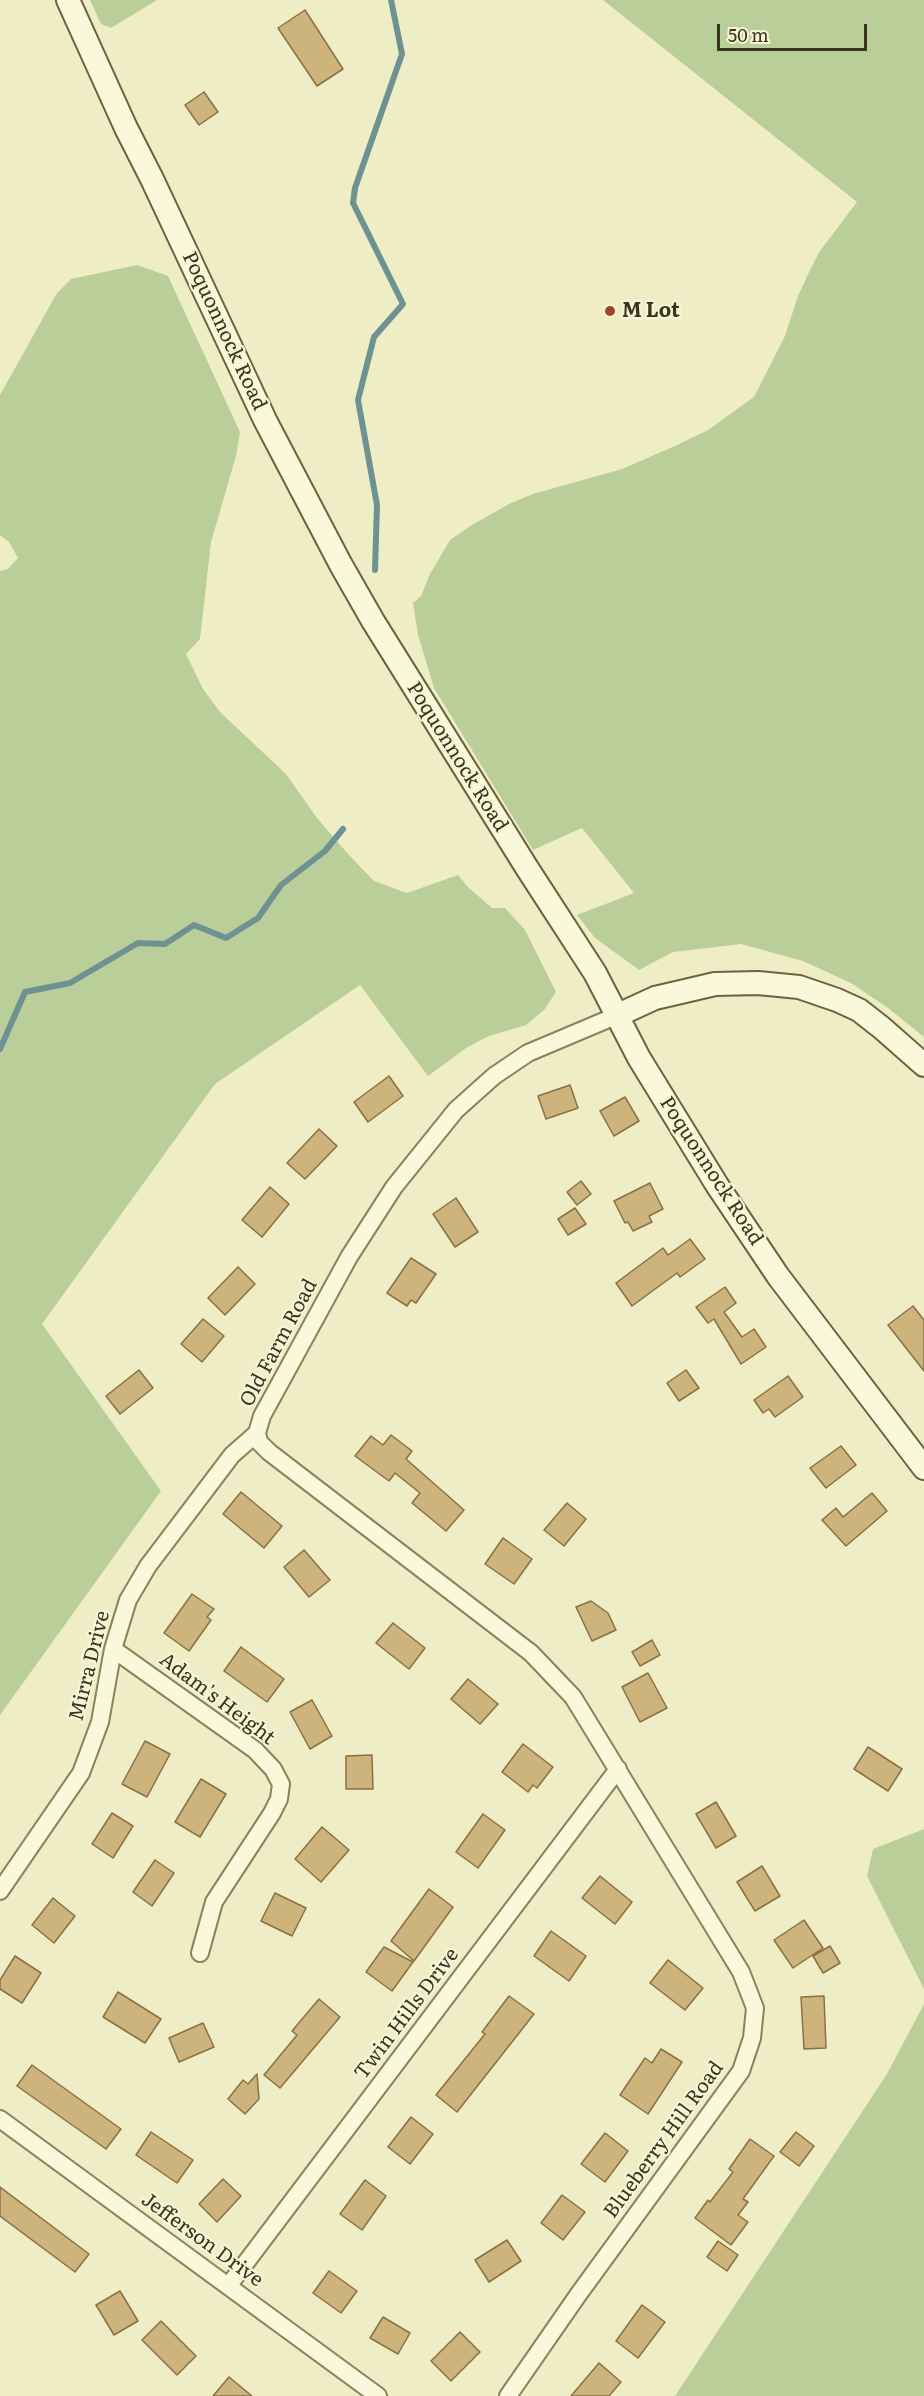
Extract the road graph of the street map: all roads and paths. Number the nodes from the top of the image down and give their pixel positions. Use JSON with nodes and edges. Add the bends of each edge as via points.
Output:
{"nodes":[{"id":1,"x":68,"y":0,"type":"edge"},
{"id":2,"x":618,"y":1015,"type":"junction"},
{"id":3,"x":924,"y":1065,"type":"edge"},
{"id":4,"x":257,"y":1432,"type":"junction"},
{"id":5,"x":924,"y":1468,"type":"edge"},
{"id":6,"x":113,"y":1649,"type":"junction"},
{"id":7,"x":618,"y":1769,"type":"junction"},
{"id":8,"x":0,"y":1891,"type":"edge"},
{"id":9,"x":200,"y":1953,"type":"dead end"},
{"id":10,"x":0,"y":2119,"type":"edge"},
{"id":11,"x":229,"y":2285,"type":"junction"},
{"id":12,"x":378,"y":2396,"type":"edge"},
{"id":13,"x":508,"y":2396,"type":"edge"}],
"edges":[{"from":1,"to":2,"type":"main road","name":"Poquonnock Road","via":[[265,420],[341,565],[596,973]]},
{"from":2,"to":3,"type":"main road","via":[[656,998],[715,984],[799,987],[859,1010]]},
{"from":2,"to":4,"type":"street","name":"Old Farm Road","via":[[528,1053],[494,1076],[456,1110],[394,1187],[349,1257],[262,1416]]},
{"from":2,"to":5,"type":"main road","name":"Poquonnock Road","via":[[639,1058],[778,1276]]},
{"from":4,"to":6,"type":"street","name":"Mirra Drive","via":[[232,1455],[148,1566],[128,1600]]},
{"from":4,"to":7,"type":"street","name":"Old Farm Road","via":[[259,1442],[268,1452],[531,1653],[573,1697]]},
{"from":6,"to":8,"type":"street","name":"Mirra Drive","via":[[100,1722],[81,1773]]},
{"from":6,"to":9,"type":"street","name":"Adam's Height","via":[[255,1750],[281,1784],[272,1814],[214,1902]]},
{"from":7,"to":11,"type":"street","name":"Twin Hills Drive"},
{"from":7,"to":13,"type":"street","name":"Blueberry Hill Road","via":[[741,1972],[755,2008],[752,2038],[741,2071]]},
{"from":10,"to":11,"type":"street","name":"Jefferson Drive"},
{"from":11,"to":12,"type":"street","name":"Jefferson Drive"}]}
